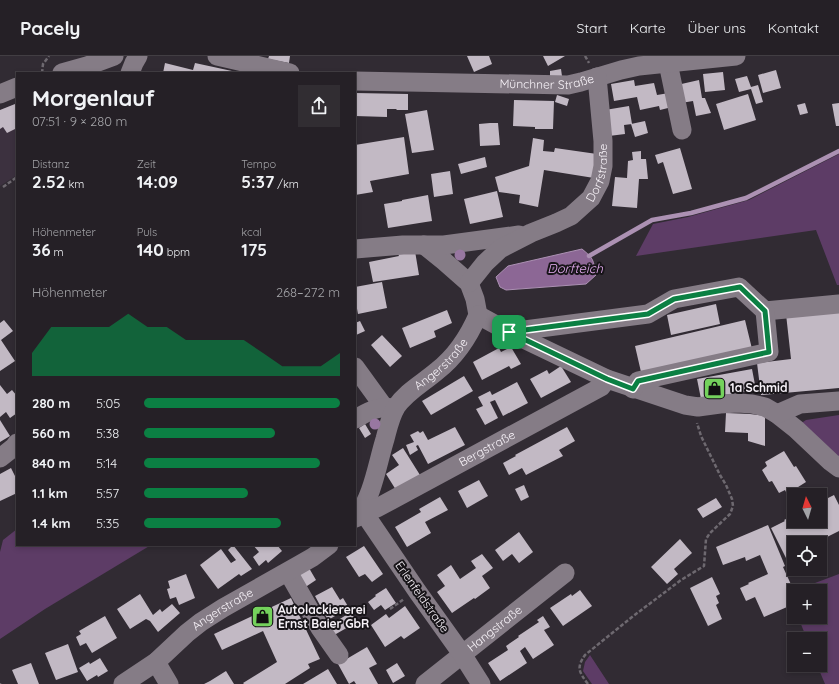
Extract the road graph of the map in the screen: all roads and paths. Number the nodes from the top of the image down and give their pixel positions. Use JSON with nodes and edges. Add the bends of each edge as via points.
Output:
{"nodes":[{"id":1,"x":49,"y":56,"type":"edge"},
{"id":2,"x":114,"y":56,"type":"edge"},
{"id":3,"x":138,"y":56,"type":"edge"},
{"id":4,"x":217,"y":56,"type":"edge"},
{"id":5,"x":736,"y":56,"type":"edge"},
{"id":6,"x":668,"y":63,"type":"junction"},
{"id":7,"x":93,"y":69,"type":"edge"},
{"id":8,"x":42,"y":72,"type":"edge"},
{"id":9,"x":70,"y":72,"type":"edge"},
{"id":10,"x":130,"y":72,"type":"edge"},
{"id":11,"x":286,"y":72,"type":"edge"},
{"id":12,"x":597,"y":77,"type":"junction"},
{"id":13,"x":356,"y":81,"type":"edge"},
{"id":14,"x":16,"y":87,"type":"edge"},
{"id":15,"x":0,"y":94,"type":"edge"},
{"id":16,"x":682,"y":130,"type":"dead end"},
{"id":17,"x":16,"y":178,"type":"edge"},
{"id":18,"x":3,"y":186,"type":"dead end"},
{"id":19,"x":531,"y":233,"type":"junction"},
{"id":20,"x":424,"y":246,"type":"junction"},
{"id":21,"x":356,"y":249,"type":"edge"},
{"id":22,"x":469,"y":283,"type":"junction"},
{"id":23,"x":839,"y":304,"type":"edge"},
{"id":24,"x":765,"y":311,"type":"junction"},
{"id":25,"x":478,"y":315,"type":"junction"},
{"id":26,"x":509,"y":332,"type":"junction"},
{"id":27,"x":356,"y":368,"type":"edge"},
{"id":28,"x":607,"y":379,"type":"junction"},
{"id":29,"x":633,"y":389,"type":"junction"},
{"id":30,"x":839,"y":400,"type":"edge"},
{"id":31,"x":390,"y":407,"type":"junction"},
{"id":32,"x":698,"y":407,"type":"junction"},
{"id":33,"x":777,"y":414,"type":"junction"},
{"id":34,"x":356,"y":418,"type":"edge"},
{"id":35,"x":16,"y":444,"type":"edge"},
{"id":36,"x":0,"y":458,"type":"edge"},
{"id":37,"x":839,"y":468,"type":"edge"},
{"id":38,"x":359,"y":515,"type":"edge"},
{"id":39,"x":328,"y":546,"type":"edge"},
{"id":40,"x":288,"y":572,"type":"junction"},
{"id":41,"x":565,"y":573,"type":"dead end"},
{"id":42,"x":462,"y":654,"type":"junction"},
{"id":43,"x":339,"y":655,"type":"dead end"},
{"id":44,"x":156,"y":662,"type":"junction"},
{"id":45,"x":123,"y":684,"type":"edge"},
{"id":46,"x":169,"y":684,"type":"edge"},
{"id":47,"x":425,"y":684,"type":"edge"},
{"id":48,"x":481,"y":684,"type":"edge"},
{"id":49,"x":588,"y":684,"type":"edge"}],
"edges":[{"from":1,"to":8,"type":"path","via":[[43,64]]},
{"from":2,"to":7,"type":"street"},
{"from":3,"to":10,"type":"street"},
{"from":4,"to":11,"type":"street"},
{"from":5,"to":6,"type":"street","name":"Münchner Straße"},
{"from":6,"to":12,"type":"street","name":"Münchner Straße","via":[[639,66]]},
{"from":6,"to":16,"type":"street"},
{"from":7,"to":9,"type":"street"},
{"from":12,"to":13,"type":"street","name":"Münchner Straße","via":[[568,85]]},
{"from":12,"to":19,"type":"street","name":"Dorfstraße","via":[[603,142],[600,181],[591,198],[571,216]]},
{"from":14,"to":15,"type":"street"},
{"from":17,"to":18,"type":"path"},
{"from":19,"to":20,"type":"street","name":"Dorfstraße"},
{"from":19,"to":22,"type":"street","name":"Dorfstraße","via":[[500,250]]},
{"from":20,"to":21,"type":"street","name":"Dorfstraße"},
{"from":20,"to":22,"type":"street"},
{"from":22,"to":25,"type":"street"},
{"from":23,"to":24,"type":"street"},
{"from":24,"to":26,"type":"street","via":[[740,287],[674,299],[648,314]]},
{"from":24,"to":29,"type":"street","via":[[769,352],[638,381]]},
{"from":25,"to":26,"type":"street"},
{"from":25,"to":31,"type":"street","name":"Angerstraße","via":[[460,348],[447,363]]},
{"from":26,"to":28,"type":"street"},
{"from":27,"to":31,"type":"street"},
{"from":28,"to":29,"type":"street"},
{"from":28,"to":38,"type":"street","name":"Bergstraße","via":[[601,387],[377,508]]},
{"from":29,"to":32,"type":"street","via":[[685,406]]},
{"from":30,"to":33,"type":"street","via":[[800,404]]},
{"from":31,"to":34,"type":"street","via":[[372,410]]},
{"from":31,"to":38,"type":"street","name":"Angerstraße","via":[[389,425],[372,487]]},
{"from":32,"to":33,"type":"street","via":[[752,404],[765,407]]},
{"from":32,"to":49,"type":"path","via":[[697,422],[701,436],[732,499],[730,514],[706,539],[704,566],[681,580],[585,655],[580,662],[580,672]]},
{"from":33,"to":37,"type":"street"},
{"from":35,"to":36,"type":"street"},
{"from":38,"to":42,"type":"street","name":"Erlenfeldstraße"},
{"from":39,"to":40,"type":"street","name":"Angerstraße"},
{"from":40,"to":43,"type":"street","via":[[320,628]]},
{"from":40,"to":44,"type":"street","name":"Angerstraße","via":[[201,622]]},
{"from":41,"to":42,"type":"street","name":"Hangstraße"},
{"from":42,"to":47,"type":"street","name":"Hangstraße"},
{"from":42,"to":48,"type":"street","name":"Erlenfeldstraße"},
{"from":44,"to":45,"type":"street","name":"Angerstraße"},
{"from":44,"to":46,"type":"street"}]}
